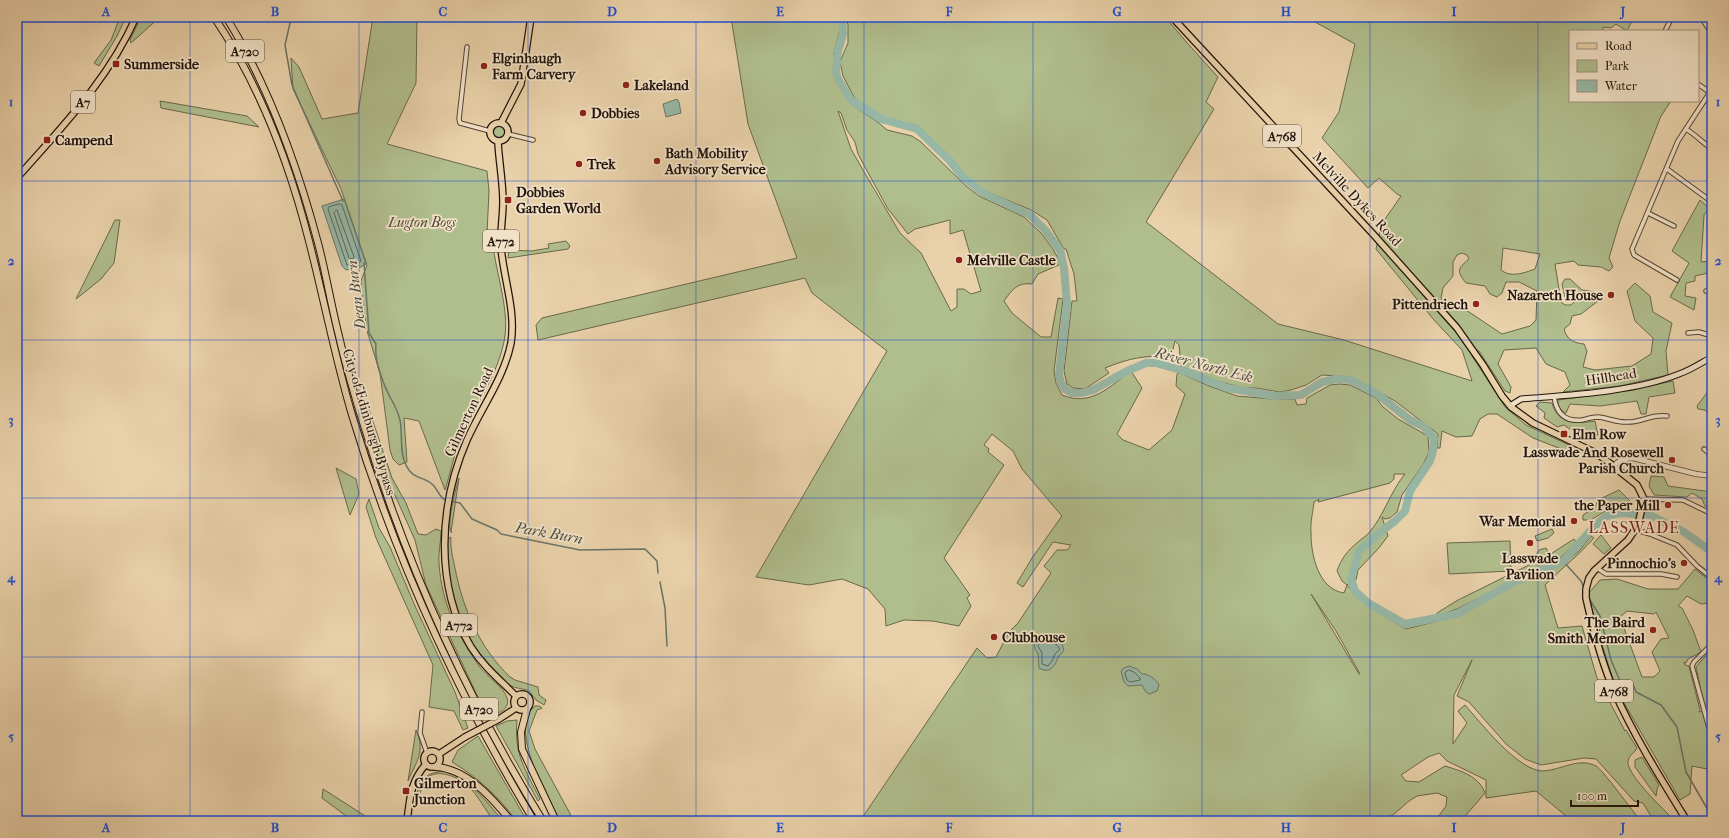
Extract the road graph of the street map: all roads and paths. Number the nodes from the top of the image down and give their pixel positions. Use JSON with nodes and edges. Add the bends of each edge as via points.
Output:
{"nodes":[{"id":1,"x":136,"y":17,"type":"edge"},
{"id":2,"x":214,"y":17,"type":"edge"},
{"id":3,"x":226,"y":17,"type":"edge"},
{"id":4,"x":532,"y":17,"type":"edge"},
{"id":5,"x":1172,"y":17,"type":"edge"},
{"id":6,"x":1672,"y":17,"type":"edge"},
{"id":7,"x":1701,"y":17,"type":"edge"},
{"id":8,"x":1666,"y":30,"type":"edge"},
{"id":9,"x":1711,"y":31,"type":"edge"},
{"id":10,"x":467,"y":46,"type":"dead end"},
{"id":11,"x":1699,"y":85,"type":"edge"},
{"id":12,"x":1711,"y":93,"type":"edge"},
{"id":13,"x":501,"y":123,"type":"junction"},
{"id":14,"x":1686,"y":129,"type":"junction"},
{"id":15,"x":490,"y":131,"type":"junction"},
{"id":16,"x":508,"y":134,"type":"junction"},
{"id":17,"x":533,"y":140,"type":"dead end"},
{"id":18,"x":498,"y":142,"type":"junction"},
{"id":19,"x":1712,"y":149,"type":"edge"},
{"id":20,"x":1667,"y":169,"type":"junction"},
{"id":21,"x":17,"y":178,"type":"edge"},
{"id":22,"x":1712,"y":202,"type":"edge"},
{"id":23,"x":1648,"y":213,"type":"junction"},
{"id":24,"x":1674,"y":226,"type":"dead end"},
{"id":25,"x":1677,"y":280,"type":"dead end"},
{"id":26,"x":1706,"y":291,"type":"dead end"},
{"id":27,"x":1712,"y":292,"type":"edge"},
{"id":28,"x":1688,"y":333,"type":"dead end"},
{"id":29,"x":1712,"y":336,"type":"edge"},
{"id":30,"x":1712,"y":357,"type":"edge"},
{"id":31,"x":1554,"y":396,"type":"junction"},
{"id":32,"x":1511,"y":408,"type":"junction"},
{"id":33,"x":1667,"y":416,"type":"dead end"},
{"id":34,"x":1704,"y":449,"type":"dead end"},
{"id":35,"x":1712,"y":456,"type":"edge"},
{"id":36,"x":1614,"y":466,"type":"junction"},
{"id":37,"x":1712,"y":476,"type":"edge"},
{"id":38,"x":1644,"y":499,"type":"junction"},
{"id":39,"x":1712,"y":514,"type":"edge"},
{"id":40,"x":1637,"y":528,"type":"junction"},
{"id":41,"x":1599,"y":569,"type":"junction"},
{"id":42,"x":1677,"y":577,"type":"dead end"},
{"id":43,"x":1712,"y":578,"type":"edge"},
{"id":44,"x":1712,"y":644,"type":"edge"},
{"id":45,"x":516,"y":696,"type":"junction"},
{"id":46,"x":516,"y":708,"type":"junction"},
{"id":47,"x":527,"y":709,"type":"junction"},
{"id":48,"x":422,"y":712,"type":"dead end"},
{"id":49,"x":1712,"y":739,"type":"edge"},
{"id":50,"x":427,"y":752,"type":"junction"},
{"id":51,"x":439,"y":754,"type":"junction"},
{"id":52,"x":426,"y":764,"type":"junction"},
{"id":53,"x":436,"y":767,"type":"junction"},
{"id":54,"x":406,"y":821,"type":"edge"},
{"id":55,"x":510,"y":821,"type":"edge"},
{"id":56,"x":534,"y":821,"type":"edge"},
{"id":57,"x":543,"y":821,"type":"edge"},
{"id":58,"x":556,"y":821,"type":"edge"},
{"id":59,"x":1687,"y":821,"type":"edge"}],
"edges":[{"from":1,"to":21,"type":"main road","number":"A7","via":[[96,85]]},
{"from":2,"to":56,"type":"highway","name":"City of Edinburgh Bypass","number":"A720","via":[[247,71],[286,163],[310,242],[332,340],[352,413],[376,489],[406,570],[464,697]]},
{"from":3,"to":57,"type":"highway","name":"City of Edinburgh Bypass","number":"A720","via":[[263,87],[294,161],[319,246],[339,336],[361,415],[381,480],[424,591],[483,716]]},
{"from":4,"to":13,"type":"main road","via":[[521,84]]},
{"from":5,"to":32,"type":"main road","name":"Melville Dykes Road","number":"A768","via":[[1457,328]]},
{"from":6,"to":8,"type":"street"},
{"from":7,"to":9,"type":"street"},
{"from":10,"to":15,"type":"street","via":[[460,123]]},
{"from":11,"to":12,"type":"street"},
{"from":12,"to":14,"type":"street"},
{"from":13,"to":15,"type":"main road","via":[[495,124]]},
{"from":13,"to":16,"type":"main road","via":[[506,126]]},
{"from":14,"to":19,"type":"street"},
{"from":14,"to":20,"type":"street","via":[[1678,141]]},
{"from":15,"to":18,"type":"main road","via":[[490,137]]},
{"from":16,"to":17,"type":"street"},
{"from":16,"to":18,"type":"main road","via":[[506,139]]},
{"from":18,"to":45,"type":"main road","name":"Gilmerton Road","number":"A772","via":[[503,202],[501,248],[512,333],[500,377],[460,459],[449,501],[445,564],[452,608],[458,623],[472,648],[491,672]]},
{"from":20,"to":22,"type":"street"},
{"from":20,"to":23,"type":"street"},
{"from":23,"to":24,"type":"street"},
{"from":23,"to":25,"type":"street","via":[[1632,252]]},
{"from":26,"to":27,"type":"street"},
{"from":28,"to":29,"type":"street","via":[[1698,332]]},
{"from":30,"to":31,"type":"main road","name":"Hillhead","via":[[1690,370],[1665,379],[1619,389]]},
{"from":31,"to":32,"type":"main road","name":"Hillhead","via":[[1521,399]]},
{"from":31,"to":33,"type":"street","via":[[1560,415],[1574,421],[1597,417],[1628,422],[1652,416]]},
{"from":32,"to":36,"type":"main road","number":"A768","via":[[1533,423],[1598,454]]},
{"from":34,"to":35,"type":"street"},
{"from":36,"to":37,"type":"street","via":[[1623,459],[1633,458]]},
{"from":36,"to":38,"type":"main road","number":"A768","via":[[1637,485]]},
{"from":38,"to":39,"type":"street","via":[[1683,500]]},
{"from":38,"to":40,"type":"main road","number":"A768"},
{"from":40,"to":41,"type":"main road","number":"A768"},
{"from":40,"to":43,"type":"street","via":[[1677,545]]},
{"from":41,"to":42,"type":"street","via":[[1606,574],[1661,574]]},
{"from":41,"to":59,"type":"main road","number":"A768","via":[[1590,578],[1586,598],[1600,653],[1614,691]]},
{"from":44,"to":49,"type":"street","via":[[1692,666]]},
{"from":45,"to":46,"type":"main road","via":[[513,703]]},
{"from":45,"to":47,"type":"main road","number":"A772","via":[[521,693],[527,695],[530,700]]},
{"from":46,"to":47,"type":"main road"},
{"from":46,"to":51,"type":"main road","bridge":true},
{"from":47,"to":58,"type":"highway","via":[[521,732],[522,749]]},
{"from":48,"to":50,"type":"street","via":[[420,733]]},
{"from":50,"to":51,"type":"main road"},
{"from":50,"to":52,"type":"main road","via":[[424,758]]},
{"from":51,"to":53,"type":"main road","via":[[441,760]]},
{"from":52,"to":53,"type":"main road"},
{"from":52,"to":54,"type":"main road","via":[[415,778],[410,791]]},
{"from":53,"to":55,"type":"highway","via":[[453,770],[465,777],[491,798]]}]}
